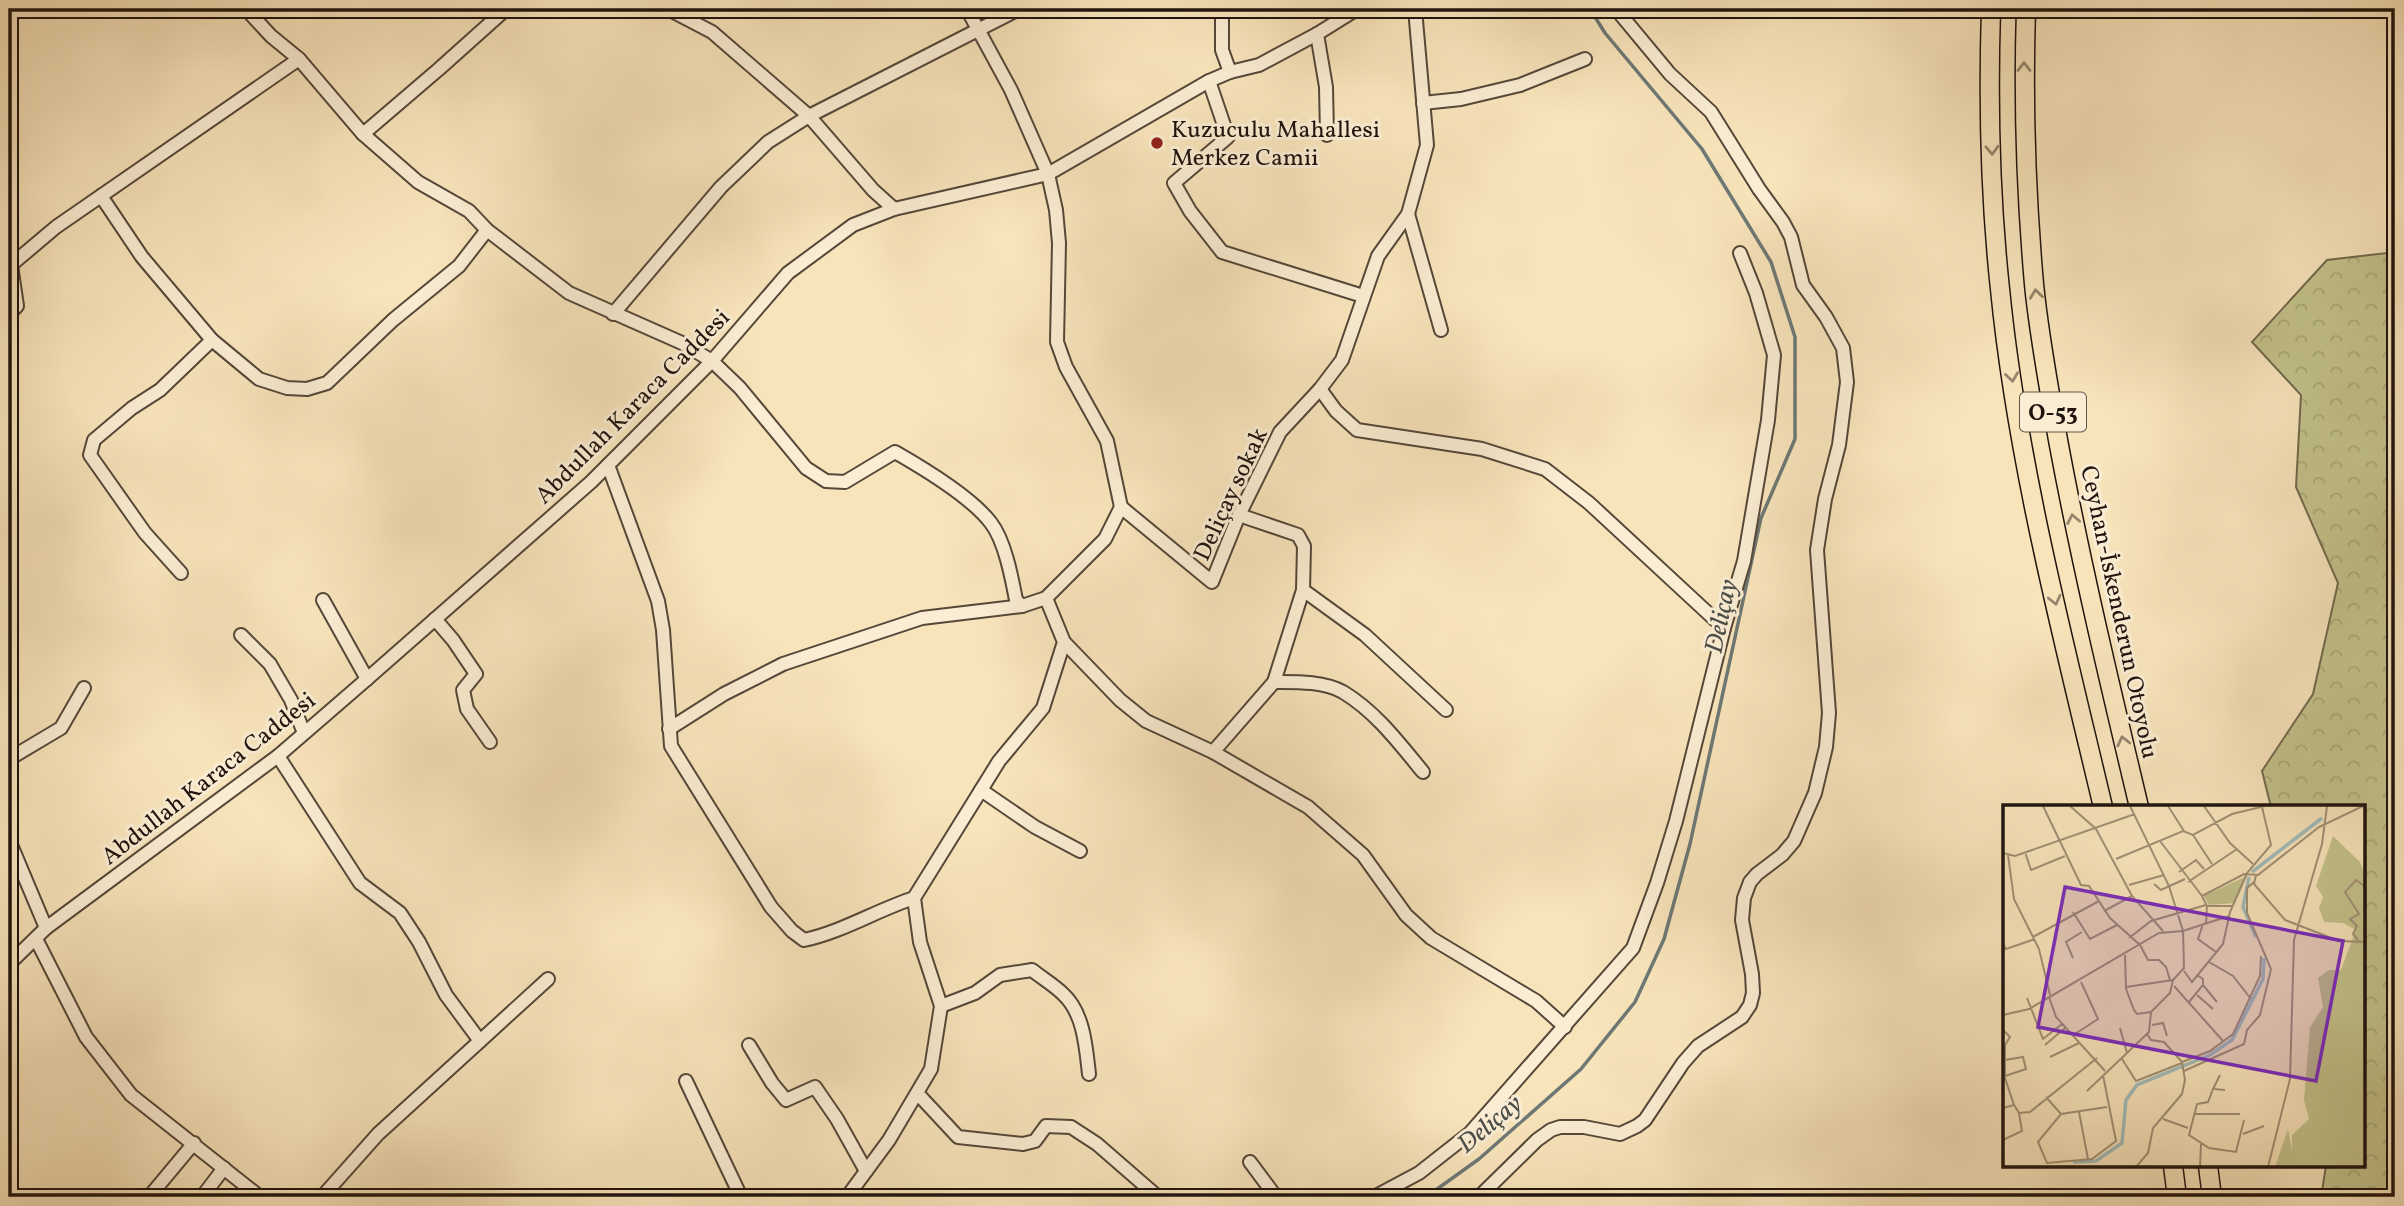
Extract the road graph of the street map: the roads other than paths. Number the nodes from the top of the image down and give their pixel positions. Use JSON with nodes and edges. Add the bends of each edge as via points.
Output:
{"nodes":[{"id":1,"x":246,"y":9,"type":"edge"},
{"id":2,"x":506,"y":9,"type":"edge"},
{"id":3,"x":668,"y":9,"type":"edge"},
{"id":4,"x":967,"y":9,"type":"edge"},
{"id":5,"x":1019,"y":9,"type":"edge"},
{"id":6,"x":1222,"y":9,"type":"edge"},
{"id":7,"x":1357,"y":9,"type":"edge"},
{"id":8,"x":1415,"y":9,"type":"edge"},
{"id":9,"x":1616,"y":9,"type":"edge"},
{"id":10,"x":1991,"y":9,"type":"edge"},
{"id":11,"x":2026,"y":9,"type":"edge"},
{"id":12,"x":978,"y":30,"type":"junction"},
{"id":13,"x":1317,"y":34,"type":"junction"},
{"id":14,"x":299,"y":60,"type":"junction"},
{"id":15,"x":1585,"y":60,"type":"dead end"},
{"id":16,"x":1230,"y":72,"type":"junction"},
{"id":17,"x":1209,"y":81,"type":"junction"},
{"id":18,"x":1423,"y":103,"type":"junction"},
{"id":19,"x":809,"y":116,"type":"junction"},
{"id":20,"x":363,"y":134,"type":"junction"},
{"id":21,"x":1326,"y":135,"type":"dead end"},
{"id":22,"x":1048,"y":174,"type":"junction"},
{"id":23,"x":101,"y":196,"type":"junction"},
{"id":24,"x":894,"y":209,"type":"junction"},
{"id":25,"x":1408,"y":214,"type":"junction"},
{"id":26,"x":487,"y":230,"type":"junction"},
{"id":27,"x":1740,"y":253,"type":"dead end"},
{"id":28,"x":10,"y":264,"type":"edge"},
{"id":29,"x":1363,"y":296,"type":"junction"},
{"id":30,"x":9,"y":314,"type":"edge"},
{"id":31,"x":613,"y":314,"type":"junction"},
{"id":32,"x":1441,"y":330,"type":"dead end"},
{"id":33,"x":212,"y":340,"type":"junction"},
{"id":34,"x":712,"y":360,"type":"junction"},
{"id":35,"x":1320,"y":389,"type":"junction"},
{"id":36,"x":608,"y":465,"type":"junction"},
{"id":37,"x":1121,"y":507,"type":"junction"},
{"id":38,"x":1239,"y":516,"type":"junction"},
{"id":39,"x":181,"y":573,"type":"dead end"},
{"id":40,"x":1303,"y":590,"type":"junction"},
{"id":41,"x":1046,"y":598,"type":"junction"},
{"id":42,"x":323,"y":600,"type":"dead end"},
{"id":43,"x":1022,"y":606,"type":"junction"},
{"id":44,"x":435,"y":619,"type":"junction"},
{"id":45,"x":1724,"y":628,"type":"junction"},
{"id":46,"x":241,"y":635,"type":"dead end"},
{"id":47,"x":1064,"y":642,"type":"junction"},
{"id":48,"x":367,"y":679,"type":"junction"},
{"id":49,"x":1274,"y":682,"type":"junction"},
{"id":50,"x":84,"y":688,"type":"dead end"},
{"id":51,"x":1446,"y":710,"type":"dead end"},
{"id":52,"x":668,"y":729,"type":"junction"},
{"id":53,"x":304,"y":733,"type":"junction"},
{"id":54,"x":490,"y":742,"type":"dead end"},
{"id":55,"x":1213,"y":752,"type":"junction"},
{"id":56,"x":278,"y":756,"type":"junction"},
{"id":57,"x":9,"y":759,"type":"edge"},
{"id":58,"x":1423,"y":772,"type":"dead end"},
{"id":59,"x":981,"y":790,"type":"junction"},
{"id":60,"x":2103,"y":805,"type":"edge"},
{"id":61,"x":2139,"y":805,"type":"edge"},
{"id":62,"x":9,"y":841,"type":"edge"},
{"id":63,"x":1080,"y":851,"type":"dead end"},
{"id":64,"x":914,"y":898,"type":"junction"},
{"id":65,"x":46,"y":928,"type":"junction"},
{"id":66,"x":36,"y":939,"type":"junction"},
{"id":67,"x":9,"y":964,"type":"edge"},
{"id":68,"x":548,"y":979,"type":"dead end"},
{"id":69,"x":941,"y":1006,"type":"junction"},
{"id":70,"x":1565,"y":1027,"type":"junction"},
{"id":71,"x":480,"y":1041,"type":"junction"},
{"id":72,"x":749,"y":1045,"type":"dead end"},
{"id":73,"x":1089,"y":1074,"type":"dead end"},
{"id":74,"x":686,"y":1081,"type":"dead end"},
{"id":75,"x":918,"y":1094,"type":"junction"},
{"id":76,"x":194,"y":1143,"type":"junction"},
{"id":77,"x":1250,"y":1162,"type":"dead end"},
{"id":78,"x":224,"y":1168,"type":"junction"},
{"id":79,"x":2173,"y":1168,"type":"edge"},
{"id":80,"x":2208,"y":1168,"type":"edge"},
{"id":81,"x":866,"y":1171,"type":"junction"},
{"id":82,"x":149,"y":1197,"type":"edge"},
{"id":83,"x":202,"y":1197,"type":"edge"},
{"id":84,"x":260,"y":1197,"type":"edge"},
{"id":85,"x":322,"y":1197,"type":"edge"},
{"id":86,"x":741,"y":1197,"type":"edge"},
{"id":87,"x":847,"y":1197,"type":"edge"},
{"id":88,"x":1158,"y":1197,"type":"edge"},
{"id":89,"x":1276,"y":1197,"type":"edge"},
{"id":90,"x":1374,"y":1197,"type":"edge"},
{"id":91,"x":1479,"y":1197,"type":"edge"},
{"id":92,"x":2177,"y":1197,"type":"edge"},
{"id":93,"x":2212,"y":1197,"type":"edge"}],
"edges":[{"from":1,"to":14,"type":"street"},
{"from":2,"to":20,"type":"street"},
{"from":3,"to":19,"type":"street","via":[[712,32]]},
{"from":4,"to":12,"type":"street"},
{"from":5,"to":12,"type":"street"},
{"from":6,"to":16,"type":"street","via":[[1222,50]]},
{"from":7,"to":13,"type":"street","name":"Abdullah Karaca Caddesi"},
{"from":8,"to":18,"type":"street","name":"Deliçay sokak"},
{"from":9,"to":91,"type":"street","via":[[1670,74],[1711,112],[1783,222],[1803,285],[1843,348],[1847,382],[1839,445],[1817,550],[1829,713],[1826,747],[1806,819],[1782,855],[1750,882],[1744,898],[1742,920],[1753,993],[1742,1017],[1698,1046],[1637,1126],[1619,1134],[1584,1127],[1551,1130]]},
{"from":10,"to":60,"type":"highway","number":"O-53","one_way":true,"via":[[1994,188],[2011,371],[2039,530]]},
{"from":61,"to":11,"type":"highway","name":"Ceyhan-İskenderun Otoyolu","number":"O-53","one_way":true,"via":[[2073,523],[2045,366],[2028,187]]},
{"from":12,"to":19,"type":"street"},
{"from":12,"to":22,"type":"street","via":[[1012,90]]},
{"from":13,"to":16,"type":"street","name":"Abdullah Karaca Caddesi","via":[[1259,65]]},
{"from":13,"to":21,"type":"street","via":[[1326,87]]},
{"from":14,"to":20,"type":"street"},
{"from":14,"to":23,"type":"street"},
{"from":15,"to":18,"type":"street","via":[[1520,85]]},
{"from":16,"to":17,"type":"street","name":"Abdullah Karaca Caddesi"},
{"from":17,"to":22,"type":"street","name":"Abdullah Karaca Caddesi"},
{"from":17,"to":29,"type":"street","via":[[1228,137],[1174,183],[1189,211],[1222,251]]},
{"from":18,"to":25,"type":"street","name":"Deliçay sokak","via":[[1427,145]]},
{"from":19,"to":24,"type":"street"},
{"from":19,"to":31,"type":"street","via":[[768,142],[721,187]]},
{"from":20,"to":26,"type":"street","via":[[418,182],[468,211]]},
{"from":22,"to":24,"type":"street","name":"Abdullah Karaca Caddesi"},
{"from":22,"to":37,"type":"street","via":[[1059,243],[1057,342],[1107,441]]},
{"from":23,"to":28,"type":"street"},
{"from":23,"to":33,"type":"street","via":[[142,257]]},
{"from":24,"to":34,"type":"street","name":"Abdullah Karaca Caddesi","via":[[853,225],[788,273]]},
{"from":25,"to":29,"type":"street","name":"Deliçay sokak","via":[[1378,256]]},
{"from":25,"to":32,"type":"street"},
{"from":26,"to":31,"type":"street","via":[[569,293]]},
{"from":26,"to":33,"type":"street","via":[[458,265],[327,383],[287,388],[259,379]]},
{"from":27,"to":45,"type":"street","via":[[1774,355],[1744,561]]},
{"from":28,"to":30,"type":"street","via":[[17,306]]},
{"from":29,"to":35,"type":"street","name":"Deliçay sokak","via":[[1342,360]]},
{"from":31,"to":34,"type":"street"},
{"from":33,"to":39,"type":"street","via":[[160,390],[94,440],[90,455],[145,533]]},
{"from":34,"to":36,"type":"street","name":"Abdullah Karaca Caddesi"},
{"from":34,"to":43,"type":"street","via":[[806,468],[827,481],[845,482],[895,452],[969,503],[993,524],[1016,600]]},
{"from":35,"to":38,"type":"street","name":"Deliçay sokak","via":[[1280,432]]},
{"from":35,"to":45,"type":"street","via":[[1357,430],[1482,449],[1545,469],[1589,503]]},
{"from":36,"to":44,"type":"street","name":"Abdullah Karaca Caddesi"},
{"from":36,"to":52,"type":"street","via":[[658,601]]},
{"from":37,"to":38,"type":"street","name":"Deliçay sokak","via":[[1212,582]]},
{"from":37,"to":41,"type":"street","via":[[1105,539]]},
{"from":38,"to":40,"type":"street","via":[[1298,536],[1304,546]]},
{"from":40,"to":49,"type":"street"},
{"from":40,"to":51,"type":"street","via":[[1365,635]]},
{"from":41,"to":43,"type":"street"},
{"from":41,"to":47,"type":"street"},
{"from":42,"to":48,"type":"street"},
{"from":43,"to":52,"type":"street","via":[[922,618],[783,664]]},
{"from":44,"to":48,"type":"street","name":"Abdullah Karaca Caddesi"},
{"from":44,"to":54,"type":"street","via":[[476,674],[463,690],[467,709]]},
{"from":45,"to":70,"type":"street","via":[[1676,821],[1643,923],[1633,948]]},
{"from":46,"to":53,"type":"street","via":[[270,664]]},
{"from":47,"to":55,"type":"street","via":[[1146,721]]},
{"from":47,"to":59,"type":"street","via":[[1044,708]]},
{"from":48,"to":53,"type":"street","name":"Abdullah Karaca Caddesi"},
{"from":49,"to":55,"type":"street"},
{"from":49,"to":58,"type":"street","via":[[1317,684],[1342,691],[1386,727]]},
{"from":50,"to":57,"type":"street","via":[[61,728]]},
{"from":52,"to":64,"type":"street","via":[[671,746],[771,907],[804,940]]},
{"from":53,"to":56,"type":"street","name":"Abdullah Karaca Caddesi"},
{"from":55,"to":70,"type":"street","via":[[1308,807],[1363,855],[1406,915],[1431,938],[1536,1001]]},
{"from":56,"to":65,"type":"street","name":"Abdullah Karaca Caddesi"},
{"from":56,"to":71,"type":"street","via":[[360,883],[400,913],[446,995]]},
{"from":59,"to":63,"type":"street"},
{"from":59,"to":64,"type":"street"},
{"from":62,"to":65,"type":"street"},
{"from":64,"to":69,"type":"street","via":[[920,942]]},
{"from":65,"to":66,"type":"street","name":"Abdullah Karaca Caddesi"},
{"from":66,"to":67,"type":"street","name":"Abdullah Karaca Caddesi"},
{"from":66,"to":76,"type":"street","via":[[86,1037],[131,1094]]},
{"from":68,"to":71,"type":"street"},
{"from":69,"to":73,"type":"street","via":[[975,993],[1000,975],[1031,970],[1073,1005]]},
{"from":69,"to":75,"type":"street","via":[[931,1069]]},
{"from":70,"to":90,"type":"street","via":[[1470,1133],[1419,1174]]},
{"from":71,"to":85,"type":"street","via":[[378,1134]]},
{"from":72,"to":81,"type":"street","via":[[786,1100],[814,1087]]},
{"from":74,"to":86,"type":"street"},
{"from":75,"to":81,"type":"street"},
{"from":75,"to":88,"type":"street","via":[[958,1137],[1023,1144],[1035,1141],[1046,1126],[1071,1127]]},
{"from":76,"to":78,"type":"street"},
{"from":76,"to":82,"type":"street"},
{"from":77,"to":89,"type":"street"},
{"from":78,"to":83,"type":"street"},
{"from":78,"to":84,"type":"street"},
{"from":79,"to":92,"type":"highway"},
{"from":80,"to":93,"type":"highway"},
{"from":81,"to":87,"type":"street"}]}
